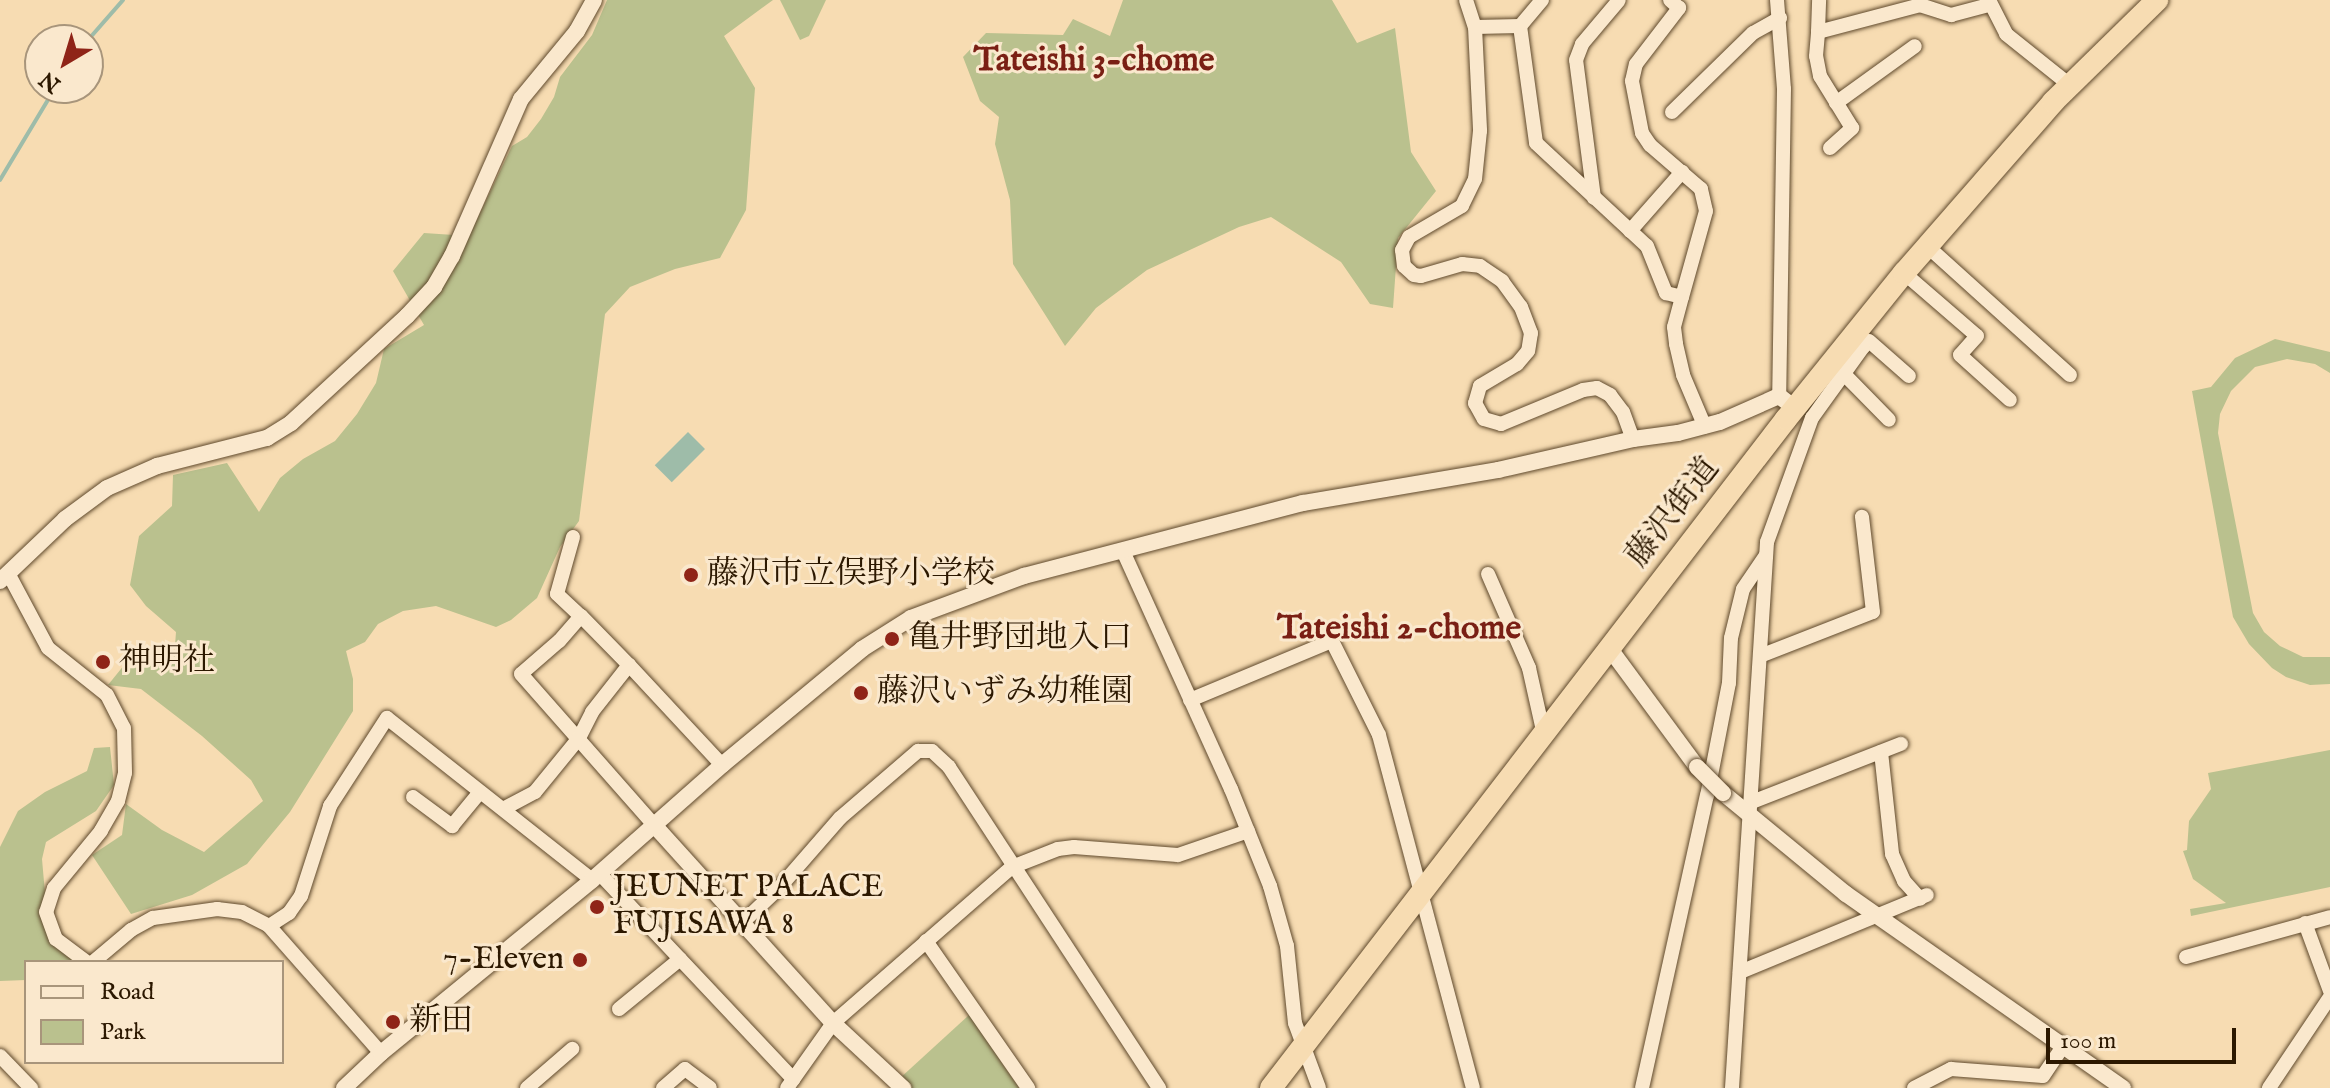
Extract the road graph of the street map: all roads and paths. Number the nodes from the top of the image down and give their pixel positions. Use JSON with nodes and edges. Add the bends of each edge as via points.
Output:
{"nodes":[{"id":1,"x":594,"y":0,"type":"edge"},
{"id":2,"x":1466,"y":0,"type":"edge"},
{"id":3,"x":1542,"y":0,"type":"edge"},
{"id":4,"x":1619,"y":0,"type":"edge"},
{"id":5,"x":1670,"y":0,"type":"edge"},
{"id":6,"x":1777,"y":0,"type":"edge"},
{"id":7,"x":1819,"y":0,"type":"edge"},
{"id":8,"x":2157,"y":0,"type":"edge"},
{"id":9,"x":1989,"y":2,"type":"edge"},
{"id":10,"x":1780,"y":18,"type":"junction"},
{"id":11,"x":1520,"y":26,"type":"junction"},
{"id":12,"x":1475,"y":27,"type":"junction"},
{"id":13,"x":1818,"y":32,"type":"junction"},
{"id":14,"x":1915,"y":46,"type":"dead end"},
{"id":15,"x":2070,"y":85,"type":"junction"},
{"id":16,"x":1836,"y":103,"type":"junction"},
{"id":17,"x":1672,"y":112,"type":"dead end"},
{"id":18,"x":1830,"y":148,"type":"dead end"},
{"id":19,"x":1682,"y":172,"type":"junction"},
{"id":20,"x":1594,"y":198,"type":"junction"},
{"id":21,"x":1630,"y":231,"type":"junction"},
{"id":22,"x":1926,"y":245,"type":"junction"},
{"id":23,"x":1904,"y":273,"type":"junction"},
{"id":24,"x":1682,"y":297,"type":"junction"},
{"id":25,"x":1857,"y":343,"type":"junction"},
{"id":26,"x":1844,"y":374,"type":"junction"},
{"id":27,"x":2070,"y":375,"type":"dead end"},
{"id":28,"x":1909,"y":376,"type":"dead end"},
{"id":29,"x":2010,"y":400,"type":"dead end"},
{"id":30,"x":1787,"y":402,"type":"junction"},
{"id":31,"x":1889,"y":420,"type":"dead end"},
{"id":32,"x":1705,"y":427,"type":"junction"},
{"id":33,"x":1633,"y":439,"type":"junction"},
{"id":34,"x":1862,"y":517,"type":"dead end"},
{"id":35,"x":573,"y":537,"type":"dead end"},
{"id":36,"x":1123,"y":551,"type":"junction"},
{"id":37,"x":1766,"y":555,"type":"junction"},
{"id":38,"x":1488,"y":574,"type":"dead end"},
{"id":39,"x":4,"y":577,"type":"edge"},
{"id":40,"x":581,"y":616,"type":"junction"},
{"id":41,"x":1610,"y":649,"type":"junction"},
{"id":42,"x":1760,"y":656,"type":"junction"},
{"id":43,"x":629,"y":665,"type":"junction"},
{"id":44,"x":1190,"y":700,"type":"junction"},
{"id":45,"x":1544,"y":735,"type":"junction"},
{"id":46,"x":579,"y":738,"type":"junction"},
{"id":47,"x":1901,"y":744,"type":"dead end"},
{"id":48,"x":1881,"y":752,"type":"junction"},
{"id":49,"x":722,"y":765,"type":"junction"},
{"id":50,"x":480,"y":792,"type":"junction"},
{"id":51,"x":413,"y":797,"type":"dead end"},
{"id":52,"x":503,"y":809,"type":"junction"},
{"id":53,"x":1751,"y":810,"type":"junction"},
{"id":54,"x":655,"y":826,"type":"junction"},
{"id":55,"x":1248,"y":831,"type":"junction"},
{"id":56,"x":1012,"y":867,"type":"junction"},
{"id":57,"x":596,"y":877,"type":"junction"},
{"id":58,"x":1422,"y":894,"type":"junction"},
{"id":59,"x":1878,"y":916,"type":"junction"},
{"id":60,"x":2330,"y":917,"type":"edge"},
{"id":61,"x":743,"y":922,"type":"junction"},
{"id":62,"x":2305,"y":923,"type":"junction"},
{"id":63,"x":269,"y":926,"type":"junction"},
{"id":64,"x":926,"y":941,"type":"junction"},
{"id":65,"x":2186,"y":957,"type":"dead end"},
{"id":66,"x":680,"y":959,"type":"junction"},
{"id":67,"x":83,"y":960,"type":"edge"},
{"id":68,"x":95,"y":960,"type":"edge"},
{"id":69,"x":1740,"y":972,"type":"junction"},
{"id":70,"x":2330,"y":994,"type":"edge"},
{"id":71,"x":619,"y":1009,"type":"dead end"},
{"id":72,"x":833,"y":1023,"type":"junction"},
{"id":73,"x":1303,"y":1046,"type":"junction"},
{"id":74,"x":2063,"y":1046,"type":"junction"},
{"id":75,"x":572,"y":1049,"type":"dead end"},
{"id":76,"x":381,"y":1053,"type":"junction"},
{"id":77,"x":0,"y":1056,"type":"edge"},
{"id":78,"x":790,"y":1084,"type":"edge"},
{"id":79,"x":2114,"y":1086,"type":"edge"},
{"id":80,"x":31,"y":1088,"type":"edge"},
{"id":81,"x":344,"y":1088,"type":"edge"},
{"id":82,"x":527,"y":1088,"type":"edge"},
{"id":83,"x":663,"y":1088,"type":"edge"},
{"id":84,"x":710,"y":1088,"type":"edge"},
{"id":85,"x":903,"y":1088,"type":"edge"},
{"id":86,"x":1028,"y":1088,"type":"edge"},
{"id":87,"x":1159,"y":1088,"type":"edge"},
{"id":88,"x":1271,"y":1088,"type":"edge"},
{"id":89,"x":1319,"y":1088,"type":"edge"},
{"id":90,"x":1473,"y":1088,"type":"edge"},
{"id":91,"x":1642,"y":1088,"type":"edge"},
{"id":92,"x":1732,"y":1088,"type":"edge"},
{"id":93,"x":1914,"y":1088,"type":"edge"},
{"id":94,"x":2269,"y":1088,"type":"edge"}],
"edges":[{"from":1,"to":39,"type":"street","via":[[571,41],[521,99],[452,256],[434,287],[407,316],[281,430],[249,444],[157,466],[107,488],[65,519]]},
{"from":2,"to":12,"type":"street"},
{"from":3,"to":11,"type":"street"},
{"from":4,"to":20,"type":"street","via":[[1582,44],[1576,60]]},
{"from":5,"to":19,"type":"street","via":[[1679,8],[1636,64],[1632,81],[1642,133]]},
{"from":6,"to":10,"type":"street"},
{"from":7,"to":13,"type":"street"},
{"from":8,"to":15,"type":"highway","name":"藤沢街道"},
{"from":9,"to":13,"type":"street","via":[[1951,15],[1920,5]]},
{"from":9,"to":15,"type":"street","via":[[2006,34]]},
{"from":10,"to":17,"type":"street","via":[[1753,33]]},
{"from":10,"to":30,"type":"street"},
{"from":11,"to":12,"type":"street"},
{"from":11,"to":20,"type":"street","via":[[1536,143]]},
{"from":12,"to":33,"type":"street","via":[[1480,131],[1475,179],[1462,206],[1409,237],[1402,250],[1404,266],[1421,276],[1462,264],[1480,266],[1502,281],[1521,307],[1531,333],[1528,351],[1517,364],[1480,386],[1475,403],[1484,419],[1501,424],[1597,388],[1623,412]]},
{"from":13,"to":16,"type":"street","via":[[1820,76]]},
{"from":14,"to":16,"type":"street"},
{"from":15,"to":22,"type":"highway","name":"藤沢街道"},
{"from":16,"to":18,"type":"street","via":[[1852,128]]},
{"from":19,"to":21,"type":"street"},
{"from":19,"to":24,"type":"street","via":[[1701,189],[1706,211]]},
{"from":20,"to":21,"type":"street"},
{"from":21,"to":24,"type":"street","via":[[1647,246],[1666,293]]},
{"from":22,"to":23,"type":"highway","name":"藤沢街道"},
{"from":22,"to":27,"type":"street"},
{"from":23,"to":25,"type":"highway","name":"藤沢街道"},
{"from":23,"to":29,"type":"street","via":[[1977,336],[1960,355]]},
{"from":24,"to":32,"type":"street","via":[[1674,327],[1676,344]]},
{"from":25,"to":26,"type":"street"},
{"from":25,"to":28,"type":"street","via":[[1869,341]]},
{"from":25,"to":30,"type":"highway","name":"藤沢街道"},
{"from":26,"to":31,"type":"street"},
{"from":26,"to":37,"type":"street","via":[[1812,418]]},
{"from":30,"to":32,"type":"street"},
{"from":30,"to":41,"type":"highway","name":"藤沢街道"},
{"from":32,"to":33,"type":"street"},
{"from":33,"to":36,"type":"street","via":[[1498,470],[1303,503]]},
{"from":34,"to":42,"type":"street","via":[[1873,612]]},
{"from":35,"to":40,"type":"street","via":[[557,594]]},
{"from":36,"to":44,"type":"street"},
{"from":36,"to":49,"type":"street","via":[[1024,576],[911,618],[862,649]]},
{"from":37,"to":42,"type":"street"},
{"from":37,"to":91,"type":"street","via":[[1743,589],[1731,638],[1729,683],[1707,796]]},
{"from":38,"to":45,"type":"street","via":[[1529,668]]},
{"from":39,"to":67,"type":"street","via":[[48,648],[107,695],[124,728],[126,764],[118,801],[101,831],[54,888],[46,912],[61,945]]},
{"from":40,"to":43,"type":"street"},
{"from":40,"to":46,"type":"street","via":[[521,674]]},
{"from":41,"to":45,"type":"highway","name":"藤沢街道"},
{"from":41,"to":53,"type":"street","bridge":true,"via":[[1697,767],[1723,793]]},
{"from":42,"to":53,"type":"street"},
{"from":43,"to":46,"type":"street"},
{"from":43,"to":49,"type":"street"},
{"from":44,"to":55,"type":"street"},
{"from":44,"to":58,"type":"street","via":[[1332,641],[1379,735]]},
{"from":45,"to":58,"type":"highway","name":"藤沢街道"},
{"from":46,"to":52,"type":"street","via":[[535,792]]},
{"from":46,"to":54,"type":"street"},
{"from":47,"to":48,"type":"street"},
{"from":48,"to":53,"type":"street"},
{"from":48,"to":59,"type":"street","via":[[1892,854],[1904,881],[1924,897]]},
{"from":49,"to":54,"type":"street"},
{"from":50,"to":51,"type":"street","via":[[452,826]]},
{"from":50,"to":52,"type":"street"},
{"from":50,"to":63,"type":"street","via":[[387,718],[330,806],[301,896],[289,913]]},
{"from":52,"to":57,"type":"street"},
{"from":53,"to":59,"type":"street"},
{"from":53,"to":69,"type":"street"},
{"from":54,"to":57,"type":"street"},
{"from":54,"to":61,"type":"street"},
{"from":55,"to":56,"type":"street","via":[[1178,855],[1074,847]]},
{"from":55,"to":73,"type":"street","via":[[1282,928]]},
{"from":56,"to":61,"type":"street","via":[[949,767],[924,748],[840,818]]},
{"from":56,"to":64,"type":"street"},
{"from":56,"to":87,"type":"street"},
{"from":57,"to":66,"type":"street"},
{"from":57,"to":76,"type":"street"},
{"from":58,"to":73,"type":"highway","name":"藤沢街道"},
{"from":58,"to":90,"type":"street"},
{"from":59,"to":69,"type":"street"},
{"from":59,"to":74,"type":"street"},
{"from":60,"to":62,"type":"street"},
{"from":61,"to":72,"type":"street"},
{"from":62,"to":65,"type":"street"},
{"from":62,"to":70,"type":"street"},
{"from":63,"to":68,"type":"street","via":[[229,910],[161,915],[131,930]]},
{"from":63,"to":76,"type":"street"},
{"from":64,"to":72,"type":"street"},
{"from":64,"to":86,"type":"street"},
{"from":66,"to":71,"type":"street"},
{"from":66,"to":78,"type":"street"},
{"from":69,"to":92,"type":"street"},
{"from":70,"to":94,"type":"street"},
{"from":72,"to":78,"type":"street"},
{"from":72,"to":85,"type":"street"},
{"from":73,"to":88,"type":"highway","name":"藤沢街道"},
{"from":73,"to":89,"type":"street"},
{"from":74,"to":79,"type":"street"},
{"from":74,"to":93,"type":"street","via":[[2043,1076],[1951,1069]]},
{"from":75,"to":82,"type":"street"},
{"from":76,"to":81,"type":"street"},
{"from":77,"to":80,"type":"street"},
{"from":83,"to":84,"type":"street","via":[[685,1069]]}]}
